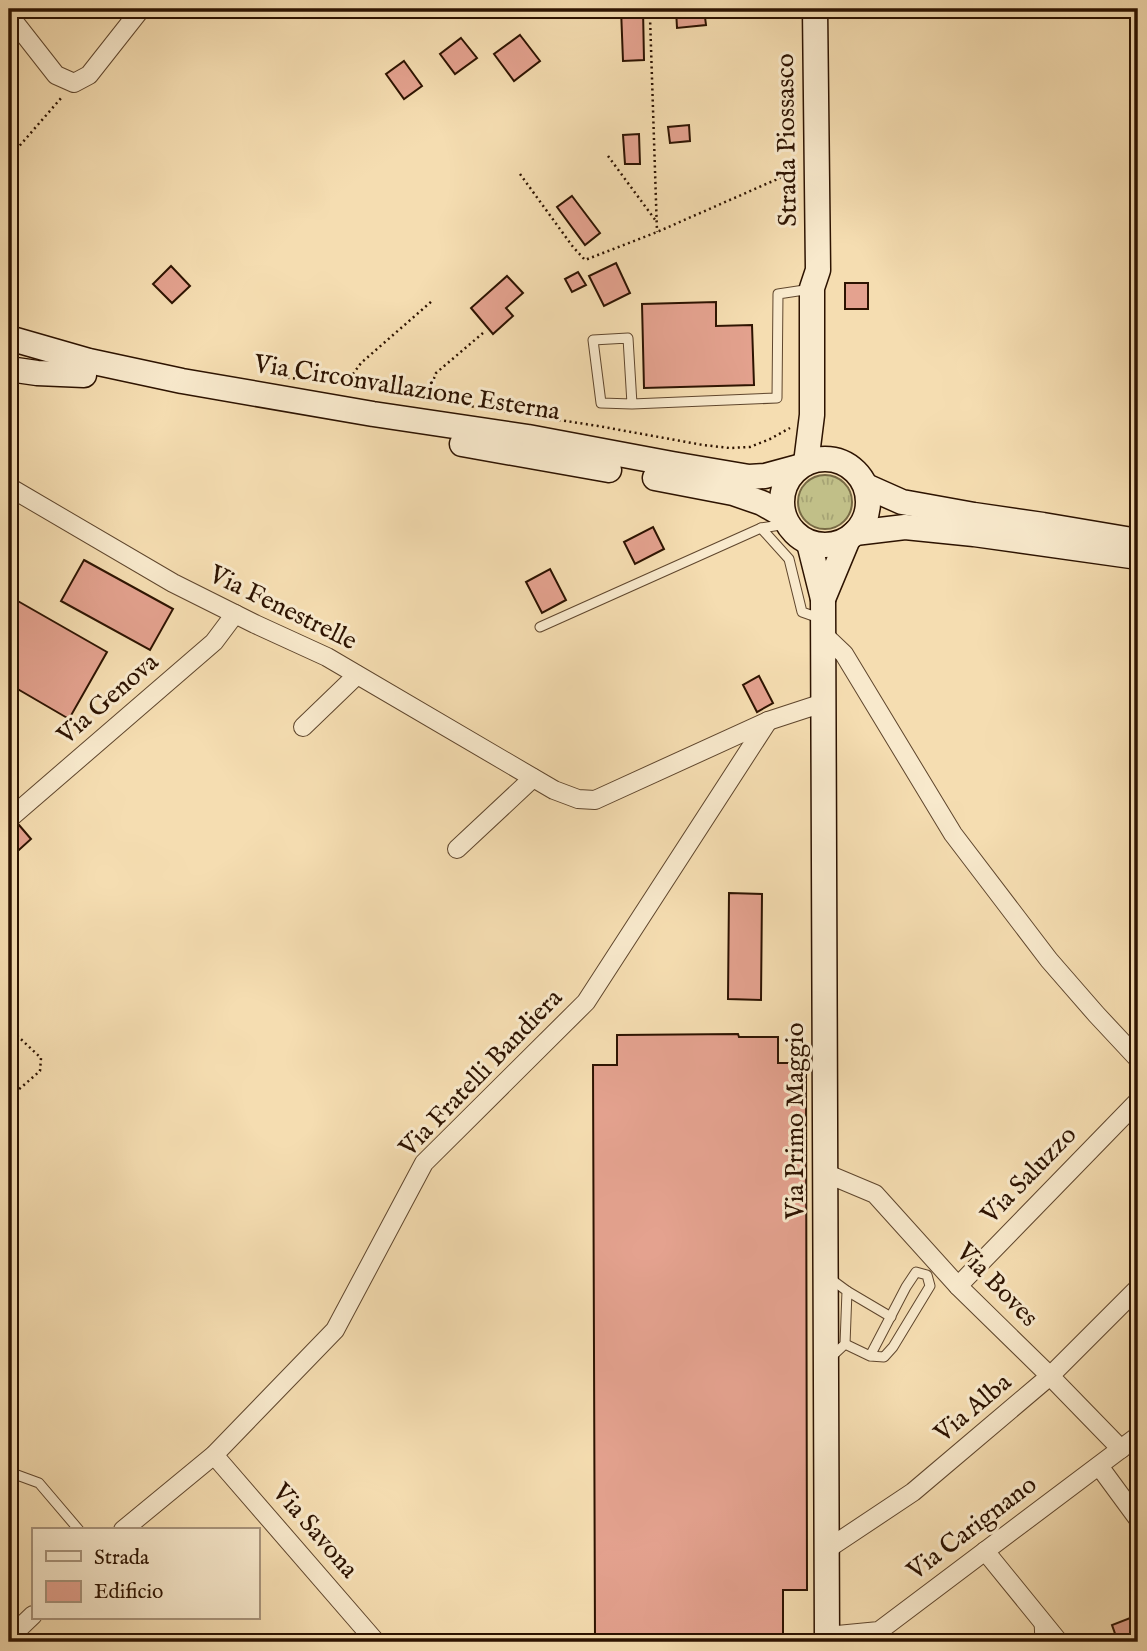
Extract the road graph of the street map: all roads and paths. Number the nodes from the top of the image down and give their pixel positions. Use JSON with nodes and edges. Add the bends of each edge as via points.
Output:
{"nodes":[{"id":1,"x":141,"y":9,"type":"edge"},
{"id":2,"x":815,"y":9,"type":"edge"},
{"id":3,"x":9,"y":15,"type":"edge"},
{"id":4,"x":650,"y":17,"type":"dead end"},
{"id":5,"x":74,"y":83,"type":"junction"},
{"id":6,"x":608,"y":156,"type":"dead end"},
{"id":7,"x":9,"y":158,"type":"edge"},
{"id":8,"x":817,"y":162,"type":"junction"},
{"id":9,"x":520,"y":173,"type":"dead end"},
{"id":10,"x":656,"y":221,"type":"junction"},
{"id":11,"x":657,"y":232,"type":"junction"},
{"id":12,"x":815,"y":279,"type":"junction"},
{"id":13,"x":432,"y":301,"type":"dead end"},
{"id":14,"x":483,"y":333,"type":"dead end"},
{"id":15,"x":9,"y":338,"type":"edge"},
{"id":16,"x":9,"y":353,"type":"edge"},
{"id":17,"x":9,"y":369,"type":"edge"},
{"id":18,"x":84,"y":375,"type":"junction"},
{"id":19,"x":273,"y":376,"type":"dead end"},
{"id":20,"x":352,"y":385,"type":"junction"},
{"id":21,"x":433,"y":395,"type":"junction"},
{"id":22,"x":632,"y":404,"type":"junction"},
{"id":23,"x":812,"y":415,"type":"junction"},
{"id":24,"x":840,"y":461,"type":"junction"},
{"id":25,"x":802,"y":465,"type":"junction"},
{"id":26,"x":866,"y":486,"type":"junction"},
{"id":27,"x":9,"y":487,"type":"edge"},
{"id":28,"x":785,"y":520,"type":"junction"},
{"id":29,"x":761,"y":528,"type":"junction"},
{"id":30,"x":1138,"y":531,"type":"edge"},
{"id":31,"x":852,"y":536,"type":"junction"},
{"id":32,"x":1138,"y":541,"type":"edge"},
{"id":33,"x":1094,"y":542,"type":"junction"},
{"id":34,"x":809,"y":543,"type":"junction"},
{"id":35,"x":1138,"y":557,"type":"edge"},
{"id":36,"x":235,"y":614,"type":"junction"},
{"id":37,"x":823,"y":618,"type":"junction"},
{"id":38,"x":540,"y":627,"type":"dead end"},
{"id":39,"x":357,"y":675,"type":"junction"},
{"id":40,"x":823,"y":704,"type":"junction"},
{"id":41,"x":768,"y":722,"type":"junction"},
{"id":42,"x":303,"y":727,"type":"dead end"},
{"id":43,"x":533,"y":778,"type":"junction"},
{"id":44,"x":9,"y":819,"type":"edge"},
{"id":45,"x":457,"y":849,"type":"dead end"},
{"id":46,"x":9,"y":1028,"type":"edge"},
{"id":47,"x":1138,"y":1059,"type":"edge"},
{"id":48,"x":9,"y":1098,"type":"edge"},
{"id":49,"x":1138,"y":1101,"type":"edge"},
{"id":50,"x":825,"y":1174,"type":"junction"},
{"id":51,"x":825,"y":1275,"type":"junction"},
{"id":52,"x":958,"y":1286,"type":"junction"},
{"id":53,"x":1138,"y":1288,"type":"edge"},
{"id":54,"x":847,"y":1292,"type":"junction"},
{"id":55,"x":891,"y":1317,"type":"junction"},
{"id":56,"x":845,"y":1344,"type":"junction"},
{"id":57,"x":870,"y":1356,"type":"junction"},
{"id":58,"x":826,"y":1363,"type":"junction"},
{"id":59,"x":1050,"y":1376,"type":"junction"},
{"id":60,"x":1138,"y":1436,"type":"edge"},
{"id":61,"x":1121,"y":1450,"type":"junction"},
{"id":62,"x":214,"y":1455,"type":"junction"},
{"id":63,"x":1099,"y":1466,"type":"junction"},
{"id":64,"x":9,"y":1472,"type":"edge"},
{"id":65,"x":1138,"y":1520,"type":"edge"},
{"id":66,"x":77,"y":1528,"type":"edge"},
{"id":67,"x":125,"y":1528,"type":"edge"},
{"id":68,"x":826,"y":1550,"type":"junction"},
{"id":69,"x":985,"y":1551,"type":"junction"},
{"id":70,"x":32,"y":1616,"type":"edge"},
{"id":71,"x":1039,"y":1617,"type":"junction"},
{"id":72,"x":9,"y":1638,"type":"edge"},
{"id":73,"x":827,"y":1639,"type":"edge"},
{"id":74,"x":376,"y":1642,"type":"edge"},
{"id":75,"x":1040,"y":1642,"type":"edge"},
{"id":76,"x":1059,"y":1642,"type":"edge"}],
"edges":[{"from":1,"to":5,"type":"street","via":[[89,75]]},
{"from":2,"to":8,"type":"main road","name":"Strada Piossasco"},
{"from":3,"to":5,"type":"street","via":[[56,75]]},
{"from":4,"to":10,"type":"path"},
{"from":5,"to":7,"type":"path"},
{"from":6,"to":10,"type":"path"},
{"from":8,"to":11,"type":"path"},
{"from":8,"to":12,"type":"main road","name":"Strada Piossasco"},
{"from":9,"to":11,"type":"path","via":[[585,260]]},
{"from":10,"to":11,"type":"path"},
{"from":12,"to":22,"type":"lane","via":[[778,294],[777,398]]},
{"from":12,"to":23,"type":"main road","name":"Strada Piossasco"},
{"from":12,"to":24,"type":"main road","name":"Strada Piossasco","via":[[823,284],[827,442]]},
{"from":13,"to":20,"type":"path","via":[[361,363]]},
{"from":14,"to":21,"type":"path","via":[[436,373]]},
{"from":15,"to":25,"type":"main road","name":"Via Circonvallazione Esterna","via":[[182,381],[749,477]]},
{"from":16,"to":18,"type":"main road","name":"Via Circonvallazione Esterna"},
{"from":17,"to":18,"type":"main road"},
{"from":18,"to":28,"type":"main road","name":"Via Circonvallazione Esterna","via":[[178,397],[733,493],[762,503]]},
{"from":19,"to":20,"type":"path"},
{"from":20,"to":21,"type":"path"},
{"from":21,"to":23,"type":"path","via":[[463,405],[730,448],[771,439]]},
{"from":22,"to":22,"type":"lane","via":[[628,338],[593,340],[601,403]]},
{"from":23,"to":25,"type":"main road","name":"Strada Piossasco"},
{"from":24,"to":25,"type":"main road","via":[[825,458]]},
{"from":24,"to":26,"type":"main road","via":[[851,466]]},
{"from":25,"to":28,"type":"main road","via":[[783,491]]},
{"from":26,"to":31,"type":"main road","via":[[867,512]]},
{"from":26,"to":33,"type":"main road","via":[[902,502]]},
{"from":27,"to":36,"type":"street","name":"Via Fenestrelle"},
{"from":28,"to":29,"type":"lane"},
{"from":28,"to":34,"type":"main road"},
{"from":29,"to":37,"type":"lane","via":[[789,559],[802,612]]},
{"from":29,"to":38,"type":"lane"},
{"from":30,"to":33,"type":"main road"},
{"from":31,"to":33,"type":"main road","via":[[905,527]]},
{"from":31,"to":34,"type":"main road","via":[[838,544]]},
{"from":31,"to":37,"type":"main road","name":"Via Primo Maggio"},
{"from":32,"to":33,"type":"main road"},
{"from":33,"to":35,"type":"main road"},
{"from":34,"to":37,"type":"main road","name":"Via Primo Maggio"},
{"from":36,"to":39,"type":"street","name":"Via Fenestrelle"},
{"from":36,"to":44,"type":"street","name":"Via Genova","via":[[214,642]]},
{"from":37,"to":40,"type":"main road","name":"Via Primo Maggio"},
{"from":37,"to":47,"type":"street","via":[[953,834],[1049,960]]},
{"from":39,"to":42,"type":"street"},
{"from":39,"to":43,"type":"street","name":"Via Fenestrelle"},
{"from":40,"to":41,"type":"street","name":"Via Fenestrelle"},
{"from":40,"to":50,"type":"main road","name":"Via Primo Maggio"},
{"from":41,"to":43,"type":"street","name":"Via Fenestrelle","via":[[595,800],[578,799]]},
{"from":41,"to":62,"type":"street","name":"Via Fratelli Bandiera","via":[[586,1002],[424,1163],[335,1330]]},
{"from":43,"to":45,"type":"street"},
{"from":46,"to":48,"type":"path","via":[[41,1058],[40,1071]]},
{"from":49,"to":52,"type":"street","name":"Via Saluzzo"},
{"from":50,"to":51,"type":"main road","name":"Via Primo Maggio"},
{"from":50,"to":52,"type":"street","name":"Via Boves","via":[[875,1194]]},
{"from":51,"to":54,"type":"lane"},
{"from":51,"to":58,"type":"main road","name":"Via Primo Maggio"},
{"from":52,"to":59,"type":"street","name":"Via Boves"},
{"from":53,"to":59,"type":"street","name":"Via Alba"},
{"from":54,"to":55,"type":"lane"},
{"from":54,"to":56,"type":"lane"},
{"from":55,"to":57,"type":"lane"},
{"from":55,"to":57,"type":"lane","via":[[916,1272],[927,1275],[930,1286],[893,1347],[884,1357]]},
{"from":56,"to":57,"type":"lane"},
{"from":56,"to":58,"type":"lane"},
{"from":58,"to":68,"type":"main road","name":"Via Primo Maggio"},
{"from":59,"to":61,"type":"street","name":"Via Boves"},
{"from":59,"to":68,"type":"street","name":"Via Alba","via":[[914,1492]]},
{"from":60,"to":61,"type":"street","name":"Via Carignano"},
{"from":61,"to":63,"type":"street","name":"Via Carignano"},
{"from":62,"to":67,"type":"street","name":"Via Fratelli Bandiera"},
{"from":62,"to":74,"type":"street","name":"Via Savona"},
{"from":63,"to":65,"type":"street"},
{"from":63,"to":69,"type":"street","name":"Via Carignano"},
{"from":64,"to":66,"type":"lane","via":[[39,1483]]},
{"from":68,"to":73,"type":"main road","name":"Via Primo Maggio"},
{"from":69,"to":71,"type":"street"},
{"from":69,"to":73,"type":"street","name":"Via Carignano","via":[[878,1631]]},
{"from":70,"to":72,"type":"street"},
{"from":71,"to":75,"type":"lane"},
{"from":71,"to":76,"type":"street"}]}
